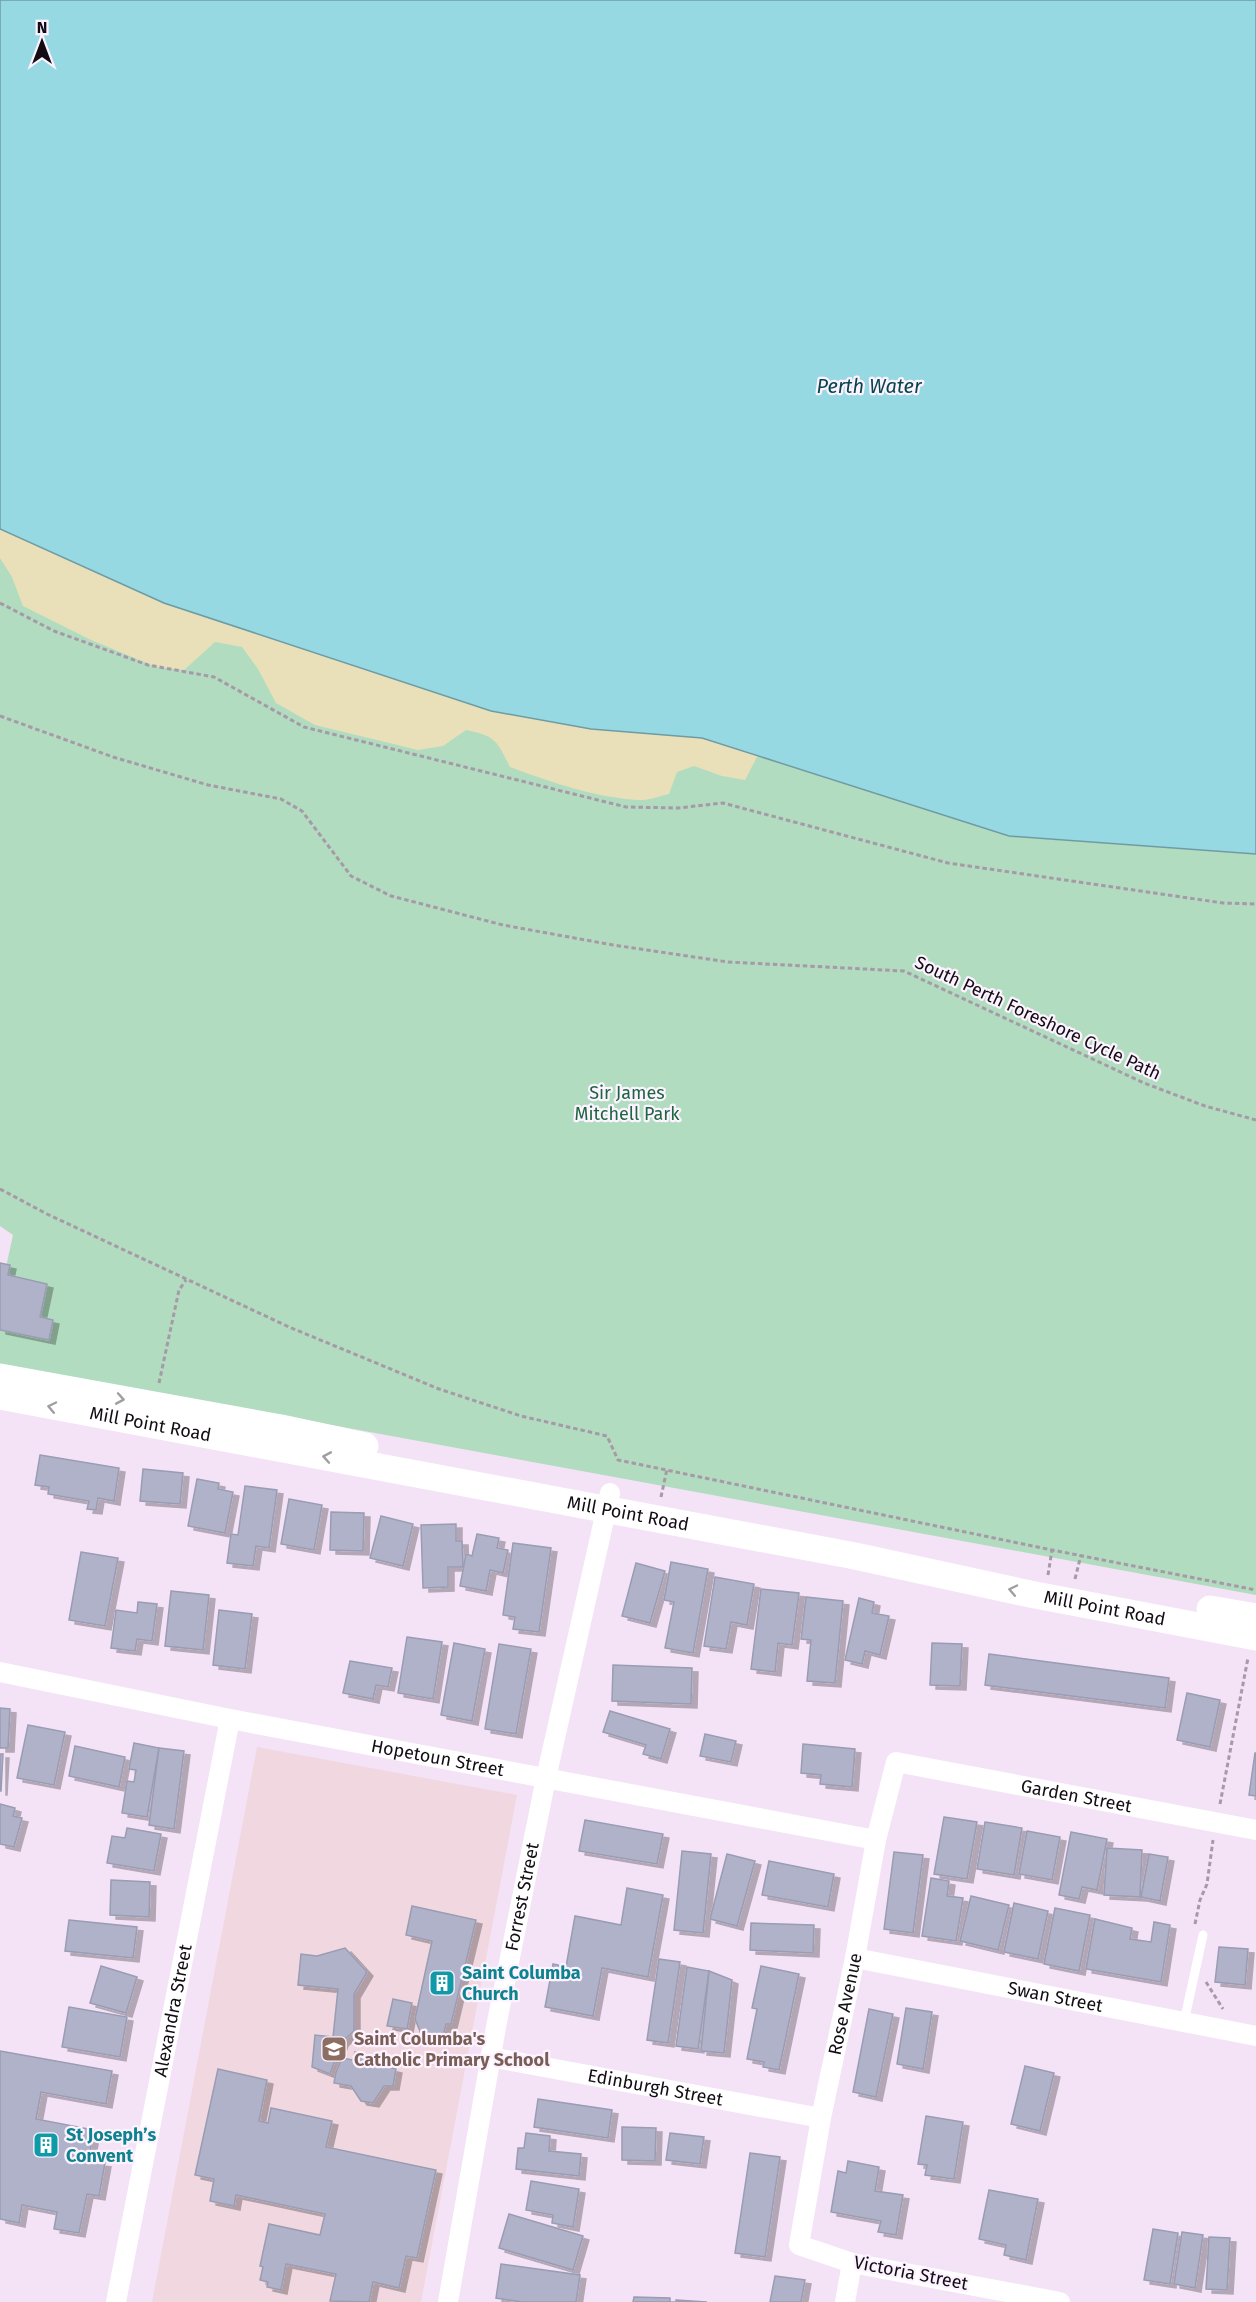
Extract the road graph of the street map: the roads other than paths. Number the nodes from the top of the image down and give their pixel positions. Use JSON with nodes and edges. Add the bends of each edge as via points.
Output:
{"nodes":[{"id":1,"x":0,"y":1377,"type":"edge"},
{"id":2,"x":0,"y":1396,"type":"edge"},
{"id":3,"x":608,"y":1501,"type":"junction"},
{"id":4,"x":1255,"y":1630,"type":"edge"},
{"id":5,"x":0,"y":1671,"type":"edge"},
{"id":6,"x":230,"y":1719,"type":"junction"},
{"id":7,"x":896,"y":1762,"type":"joint"},
{"id":8,"x":546,"y":1778,"type":"junction"},
{"id":9,"x":1256,"y":1830,"type":"edge"},
{"id":10,"x":876,"y":1840,"type":"junction"},
{"id":11,"x":1203,"y":1935,"type":"road end"},
{"id":12,"x":855,"y":1958,"type":"junction"},
{"id":13,"x":1184,"y":2022,"type":"junction"},
{"id":14,"x":1256,"y":2036,"type":"edge"},
{"id":15,"x":490,"y":2057,"type":"junction"},
{"id":16,"x":822,"y":2118,"type":"junction"},
{"id":17,"x":799,"y":2245,"type":"joint"},
{"id":18,"x":852,"y":2263,"type":"junction"},
{"id":19,"x":116,"y":2302,"type":"edge"},
{"id":20,"x":448,"y":2302,"type":"edge"},
{"id":21,"x":845,"y":2302,"type":"edge"},
{"id":22,"x":1060,"y":2302,"type":"edge"}],
"edges":[{"from":1,"to":3,"type":"main road","name":"Mill Point Road","one_way":true,"via":[[292,1430]]},
{"from":3,"to":2,"type":"main road","name":"Mill Point Road","one_way":true,"via":[[154,1426]]},
{"from":3,"to":4,"type":"main road","name":"Mill Point Road"},
{"from":3,"to":8,"type":"street","name":"Forrest Street"},
{"from":5,"to":6,"type":"street","name":"Hopetoun Street"},
{"from":6,"to":8,"type":"street","name":"Hopetoun Street"},
{"from":6,"to":19,"type":"street","name":"Alexandra Street"},
{"from":7,"to":9,"type":"street","name":"Garden Street"},
{"from":7,"to":10,"type":"street","name":"Rose Avenue"},
{"from":8,"to":10,"type":"street","name":"Hopetoun Street"},
{"from":8,"to":15,"type":"street","name":"Forrest Street"},
{"from":10,"to":12,"type":"street","name":"Rose Avenue"},
{"from":11,"to":13,"type":"lane"},
{"from":12,"to":13,"type":"street","name":"Swan Street"},
{"from":12,"to":16,"type":"street","name":"Rose Avenue"},
{"from":13,"to":14,"type":"street","name":"Swan Street"},
{"from":15,"to":16,"type":"street","name":"Edinburgh Street"},
{"from":15,"to":20,"type":"street","name":"Forrest Street"},
{"from":16,"to":17,"type":"street","name":"Rose Avenue"},
{"from":17,"to":18,"type":"street","name":"Victoria Street"},
{"from":18,"to":21,"type":"street"},
{"from":18,"to":22,"type":"street","name":"Victoria Street"}]}
